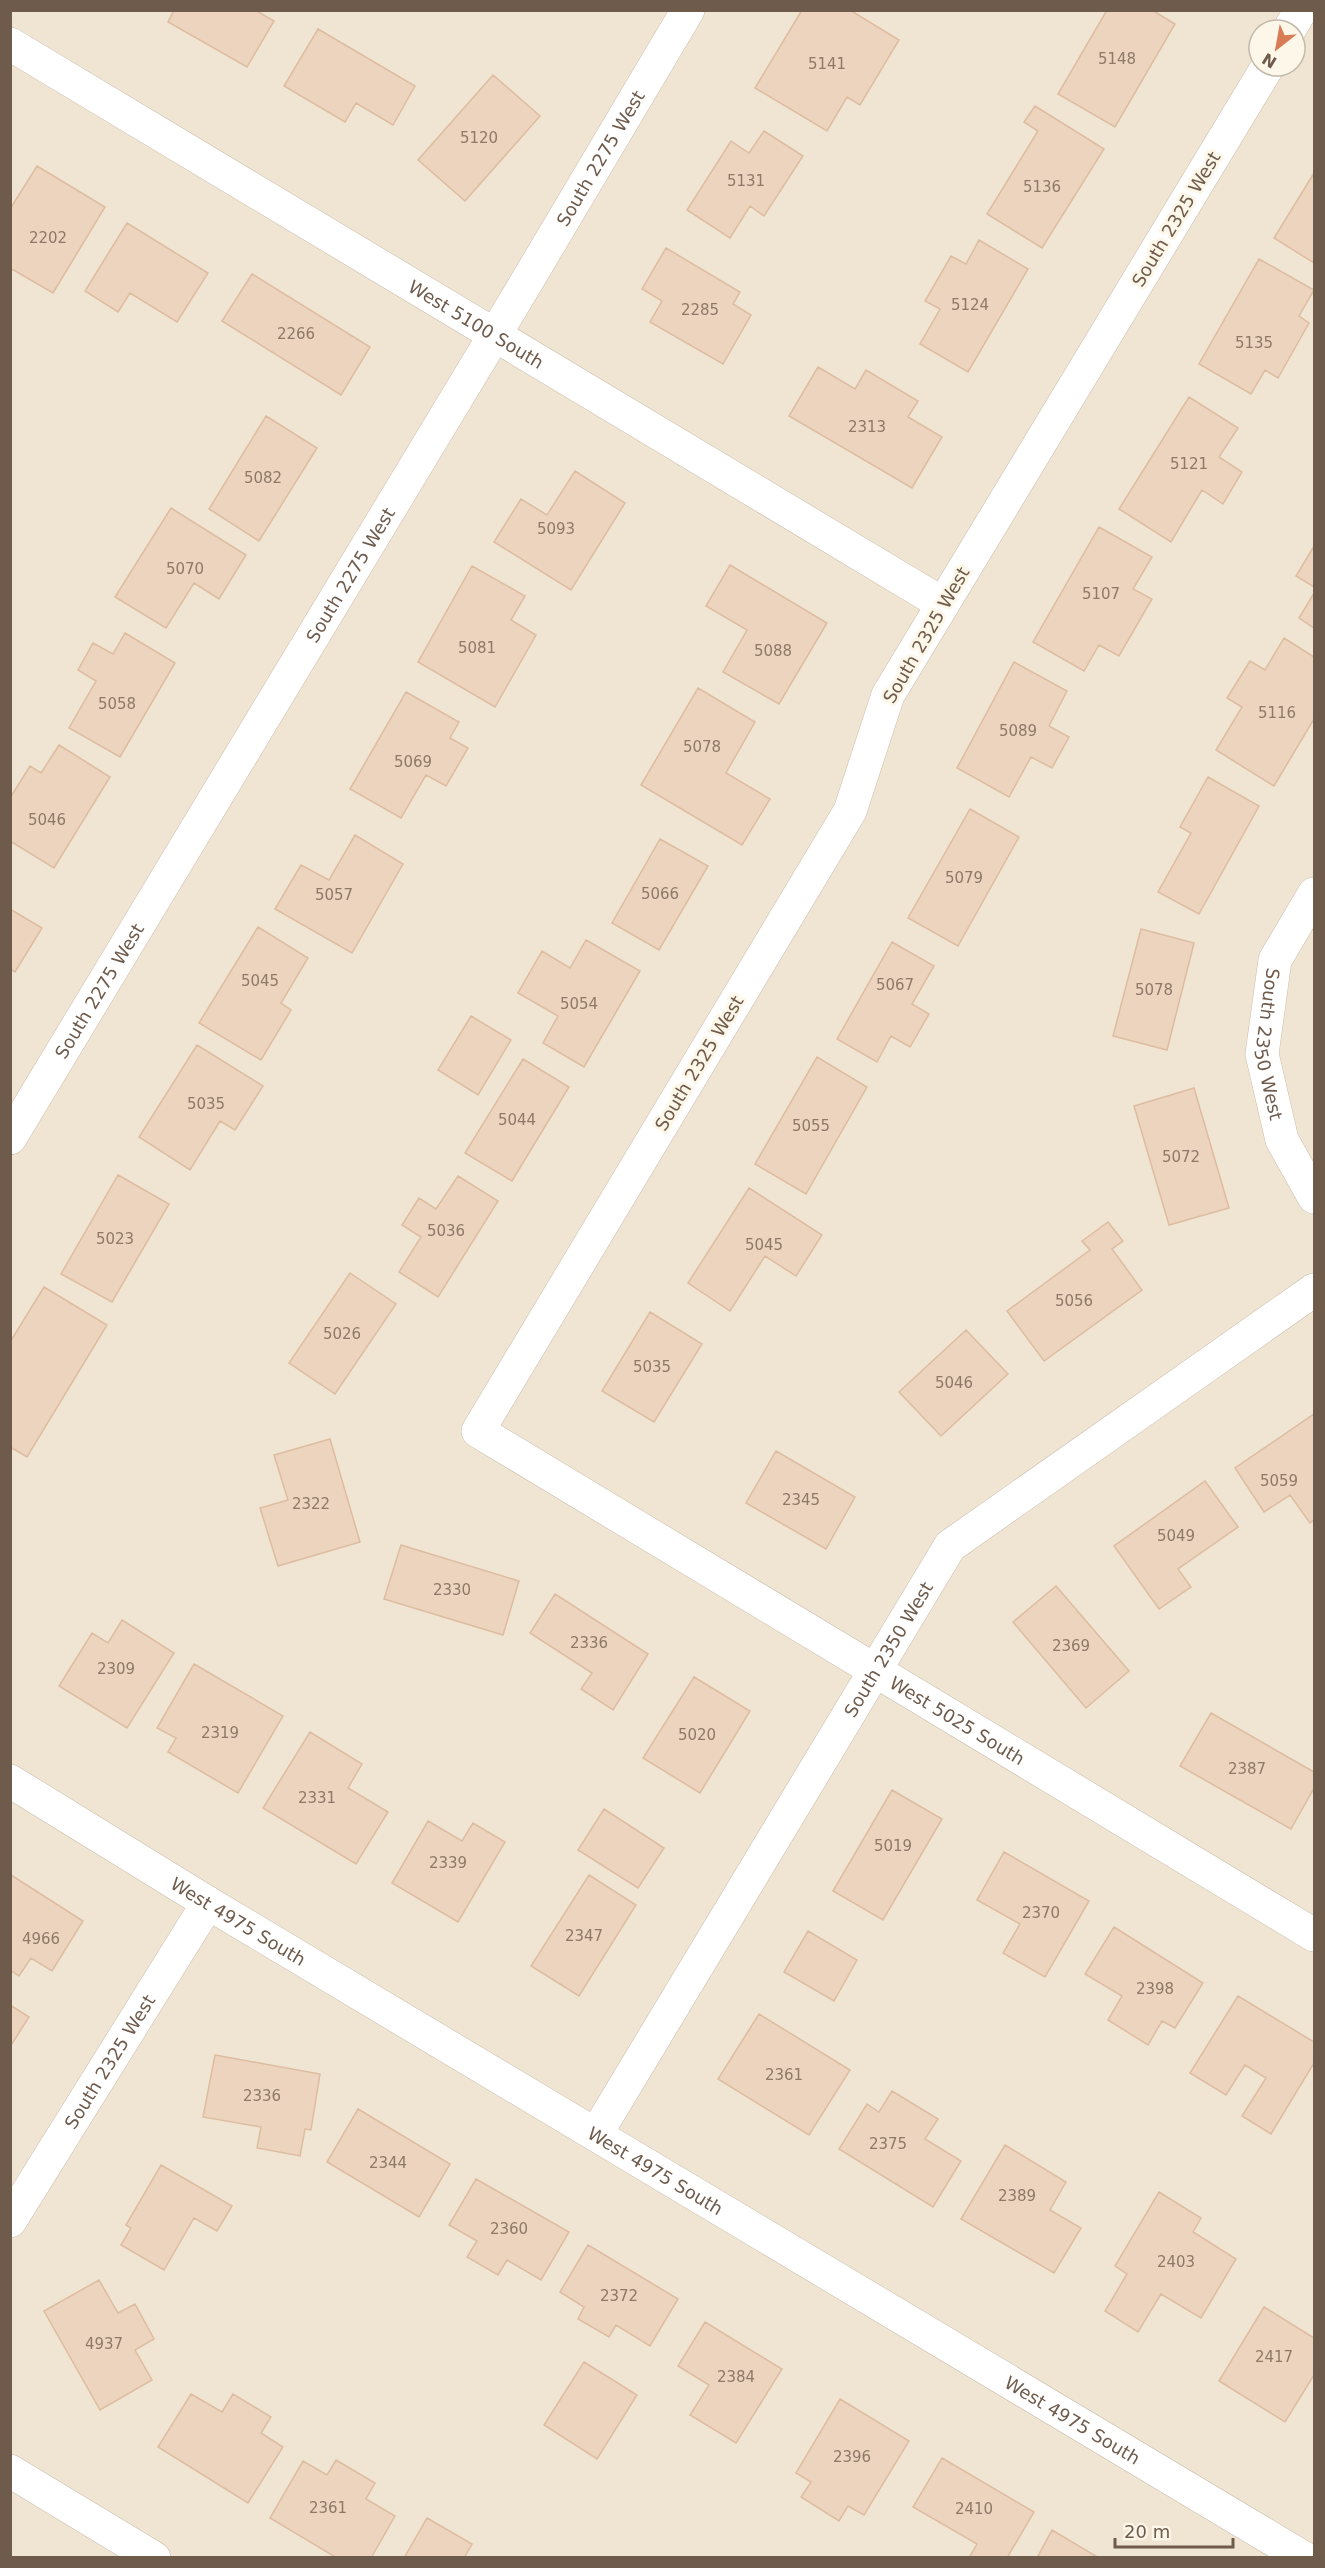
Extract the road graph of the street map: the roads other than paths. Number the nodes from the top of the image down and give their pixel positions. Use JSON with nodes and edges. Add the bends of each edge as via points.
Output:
{"nodes":[{"id":1,"x":688,"y":10,"type":"edge"},
{"id":2,"x":10,"y":44,"type":"edge"},
{"id":3,"x":1261,"y":78,"type":"edge"},
{"id":4,"x":495,"y":335,"type":"junction"},
{"id":5,"x":943,"y":604,"type":"junction"},
{"id":6,"x":1314,"y":894,"type":"edge"},
{"id":7,"x":10,"y":1138,"type":"edge"},
{"id":8,"x":1314,"y":1197,"type":"edge"},
{"id":9,"x":1314,"y":1290,"type":"edge"},
{"id":10,"x":478,"y":1431,"type":"joint"},
{"id":11,"x":874,"y":1670,"type":"junction"},
{"id":12,"x":10,"y":1781,"type":"edge"},
{"id":13,"x":208,"y":1903,"type":"junction"},
{"id":14,"x":1314,"y":1935,"type":"edge"},
{"id":15,"x":596,"y":2134,"type":"junction"},
{"id":16,"x":10,"y":2221,"type":"edge"},
{"id":17,"x":10,"y":2471,"type":"edge"},
{"id":18,"x":154,"y":2558,"type":"edge"},
{"id":19,"x":1304,"y":2558,"type":"edge"}],
"edges":[{"from":1,"to":4,"type":"street","name":"South 2275 West"},
{"from":2,"to":4,"type":"street","name":"West 5100 South"},
{"from":3,"to":5,"type":"street","name":"South 2325 West"},
{"from":4,"to":5,"type":"street","name":"West 5100 South"},
{"from":4,"to":7,"type":"street","name":"South 2275 West"},
{"from":5,"to":10,"type":"street","name":"South 2325 West","via":[[888,695],[850,811]]},
{"from":6,"to":8,"type":"street","name":"South 2350 West","via":[[1275,960],[1262,1054],[1282,1140]]},
{"from":9,"to":11,"type":"street","name":"South 2350 West","via":[[950,1546]]},
{"from":10,"to":11,"type":"street","name":"West 5025 South"},
{"from":11,"to":14,"type":"street","name":"West 5025 South"},
{"from":11,"to":15,"type":"street","name":"South 2350 West"},
{"from":12,"to":13,"type":"street","name":"West 4975 South"},
{"from":13,"to":15,"type":"street","name":"West 4975 South"},
{"from":13,"to":16,"type":"street","name":"South 2325 West"},
{"from":15,"to":19,"type":"street","name":"West 4975 South"},
{"from":17,"to":18,"type":"street"}]}
